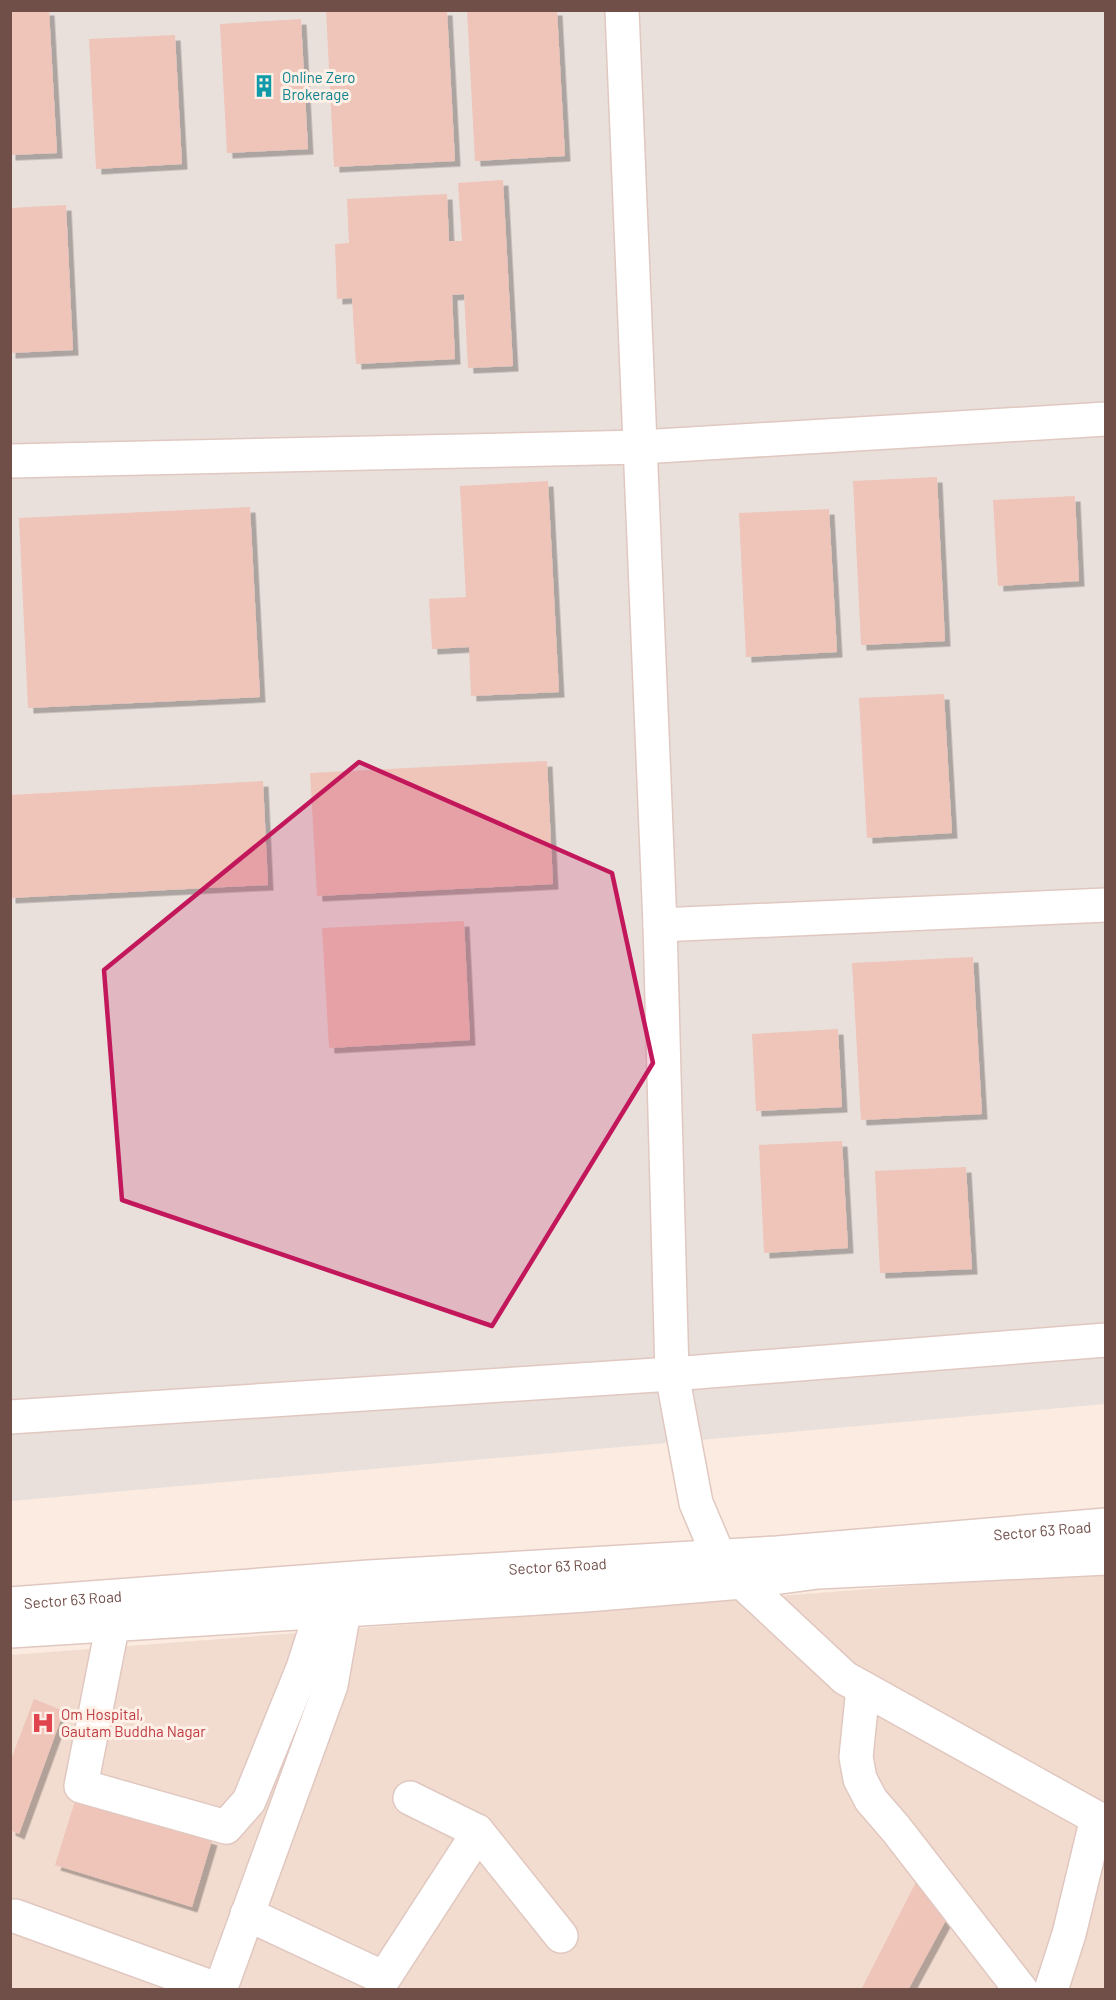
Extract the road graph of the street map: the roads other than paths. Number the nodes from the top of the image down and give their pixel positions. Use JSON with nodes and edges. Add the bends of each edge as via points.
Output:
{"nodes":[{"id":1,"x":622,"y":10,"type":"edge"},
{"id":2,"x":1106,"y":419,"type":"edge"},
{"id":3,"x":640,"y":447,"type":"junction"},
{"id":4,"x":10,"y":461,"type":"edge"},
{"id":5,"x":1106,"y":905,"type":"edge"},
{"id":6,"x":660,"y":926,"type":"junction"},
{"id":7,"x":1106,"y":1340,"type":"edge"},
{"id":8,"x":672,"y":1374,"type":"junction"},
{"id":9,"x":10,"y":1417,"type":"edge"},
{"id":10,"x":1106,"y":1525,"type":"edge"},
{"id":11,"x":719,"y":1557,"type":"junction"},
{"id":12,"x":1106,"y":1558,"type":"edge"},
{"id":13,"x":742,"y":1582,"type":"junction"},
{"id":14,"x":330,"y":1601,"type":"junction"},
{"id":15,"x":10,"y":1604,"type":"edge"},
{"id":16,"x":113,"y":1623,"type":"junction"},
{"id":17,"x":10,"y":1631,"type":"edge"},
{"id":18,"x":863,"y":1688,"type":"junction"},
{"id":19,"x":410,"y":1798,"type":"dead end"},
{"id":20,"x":1101,"y":1820,"type":"edge"},
{"id":21,"x":477,"y":1831,"type":"junction"},
{"id":22,"x":248,"y":1914,"type":"junction"},
{"id":23,"x":15,"y":1916,"type":"dead end"},
{"id":24,"x":561,"y":1936,"type":"dead end"},
{"id":25,"x":219,"y":1989,"type":"edge"},
{"id":26,"x":1021,"y":1989,"type":"edge"},
{"id":27,"x":1051,"y":1989,"type":"edge"}],
"edges":[{"from":1,"to":3,"type":"street"},
{"from":2,"to":3,"type":"street"},
{"from":3,"to":4,"type":"street"},
{"from":3,"to":6,"type":"street"},
{"from":5,"to":6,"type":"street"},
{"from":6,"to":8,"type":"street"},
{"from":7,"to":8,"type":"street"},
{"from":8,"to":9,"type":"street"},
{"from":8,"to":11,"type":"street","via":[[696,1503]]},
{"from":10,"to":11,"type":"street","name":"Sector 63 Road"},
{"from":11,"to":14,"type":"street","name":"Sector 63 Road"},
{"from":12,"to":13,"type":"street","name":"Sector 63 Road","via":[[818,1572]]},
{"from":13,"to":14,"type":"street","name":"Sector 63 Road","via":[[586,1595]]},
{"from":13,"to":18,"type":"street","via":[[845,1678]]},
{"from":14,"to":15,"type":"street","name":"Sector 63 Road"},
{"from":14,"to":16,"type":"street","name":"Sector 63 Road"},
{"from":14,"to":16,"type":"street","via":[[249,1801],[226,1827],[81,1786]]},
{"from":14,"to":22,"type":"street","via":[[331,1685]]},
{"from":16,"to":17,"type":"street","name":"Sector 63 Road"},
{"from":18,"to":20,"type":"street"},
{"from":18,"to":26,"type":"street","via":[[856,1757],[860,1779],[871,1800]]},
{"from":19,"to":21,"type":"street"},
{"from":20,"to":27,"type":"street"},
{"from":21,"to":22,"type":"street","via":[[384,1978]]},
{"from":21,"to":24,"type":"street"},
{"from":22,"to":25,"type":"street"},
{"from":23,"to":25,"type":"street"}]}
